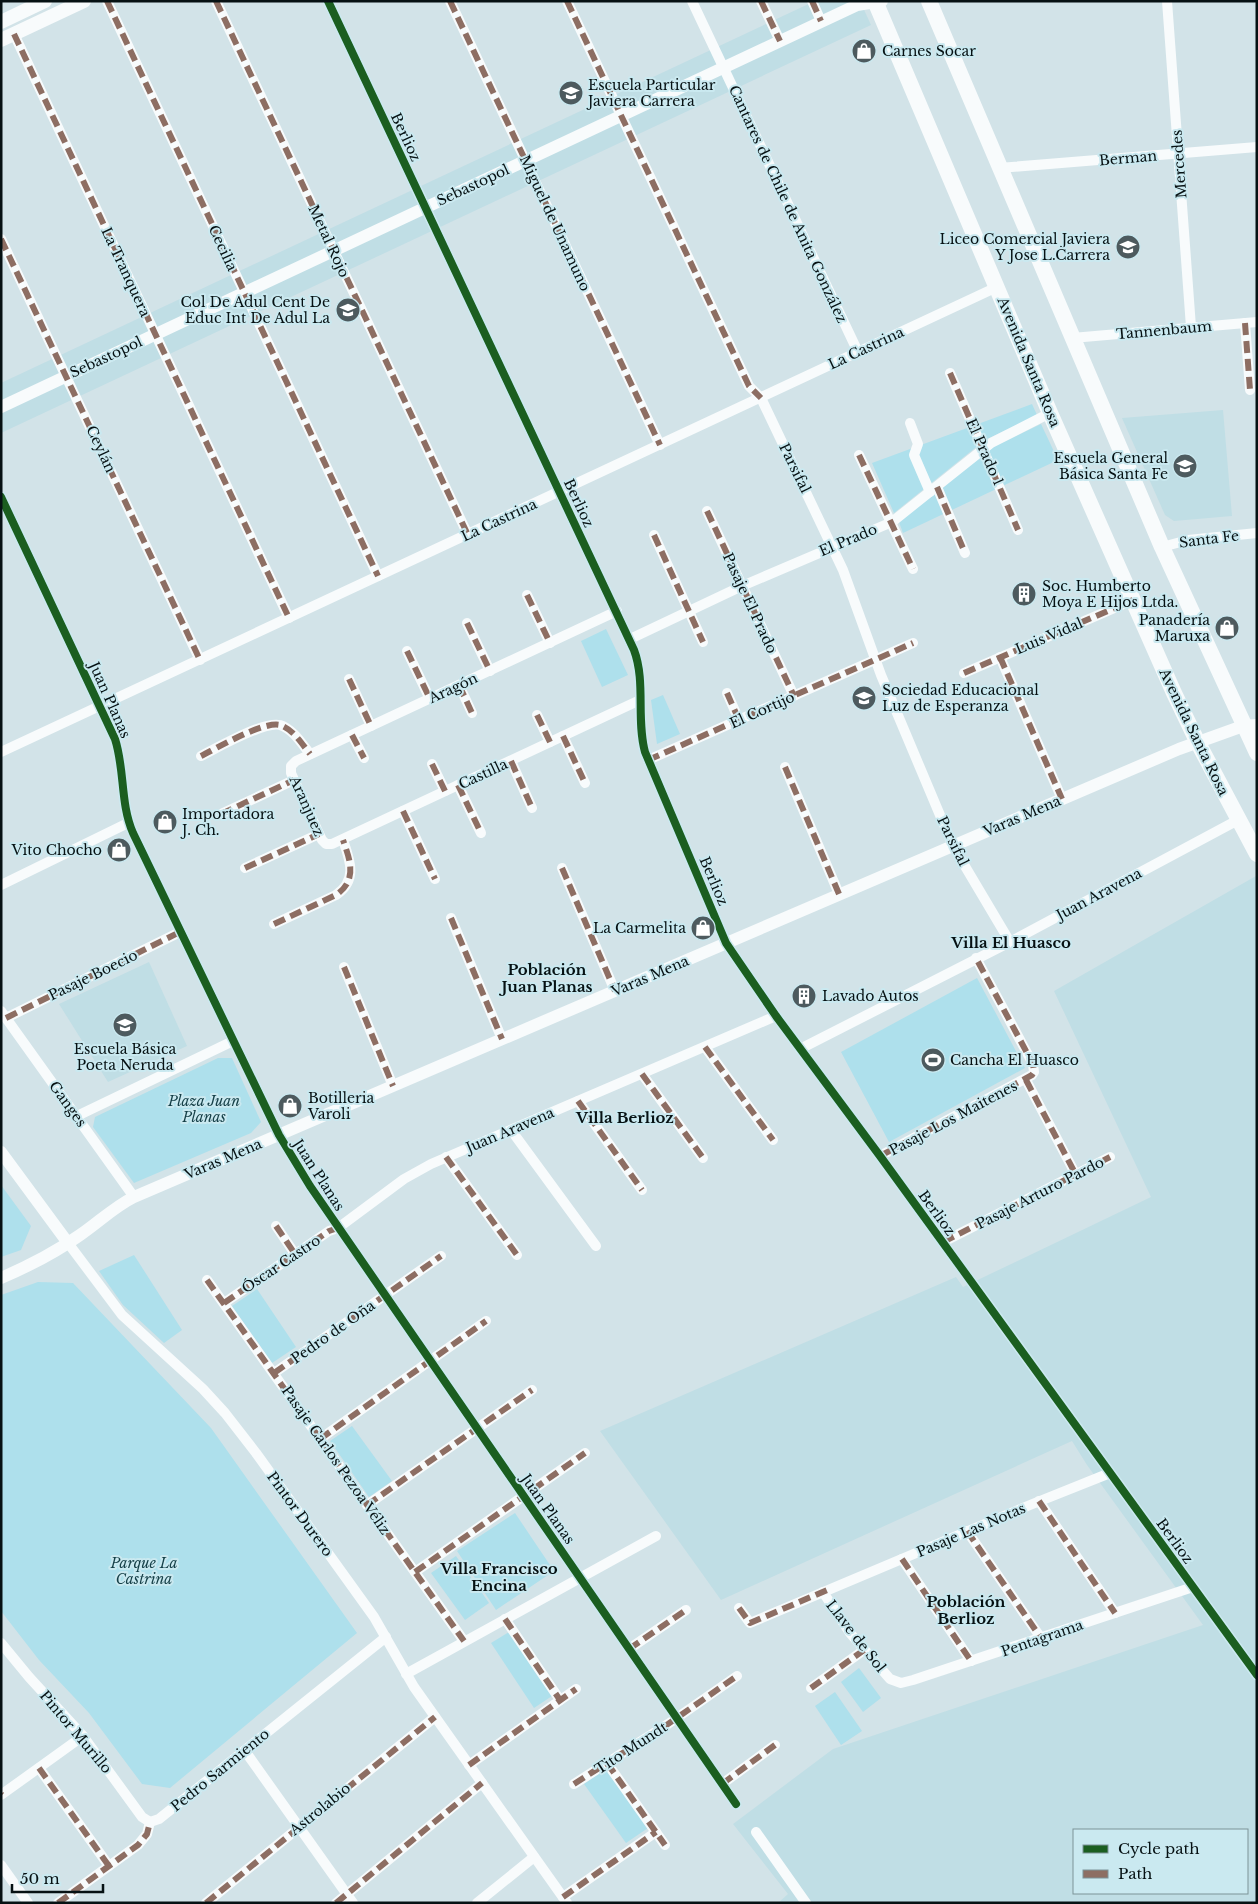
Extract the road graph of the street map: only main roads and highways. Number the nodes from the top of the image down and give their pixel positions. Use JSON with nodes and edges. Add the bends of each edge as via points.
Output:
{"nodes":[{"id":1,"x":45,"y":1,"type":"edge"},
{"id":2,"x":84,"y":1,"type":"edge"},
{"id":3,"x":929,"y":1,"type":"edge"},
{"id":4,"x":872,"y":2,"type":"edge"},
{"id":5,"x":1,"y":22,"type":"edge"},
{"id":6,"x":6,"y":36,"type":"edge"},
{"id":7,"x":1250,"y":726,"type":"edge"},
{"id":8,"x":1257,"y":753,"type":"edge"},
{"id":9,"x":1257,"y":854,"type":"edge"}],
"edges":[{"from":1,"to":5,"type":"main road"},
{"from":2,"to":6,"type":"main road"},
{"from":3,"to":7,"type":"main road","via":[[1162,547]]},
{"from":4,"to":9,"type":"main road","name":"Avenida Santa Rosa","via":[[1133,600],[1197,741]]},
{"from":7,"to":8,"type":"main road"}]}
